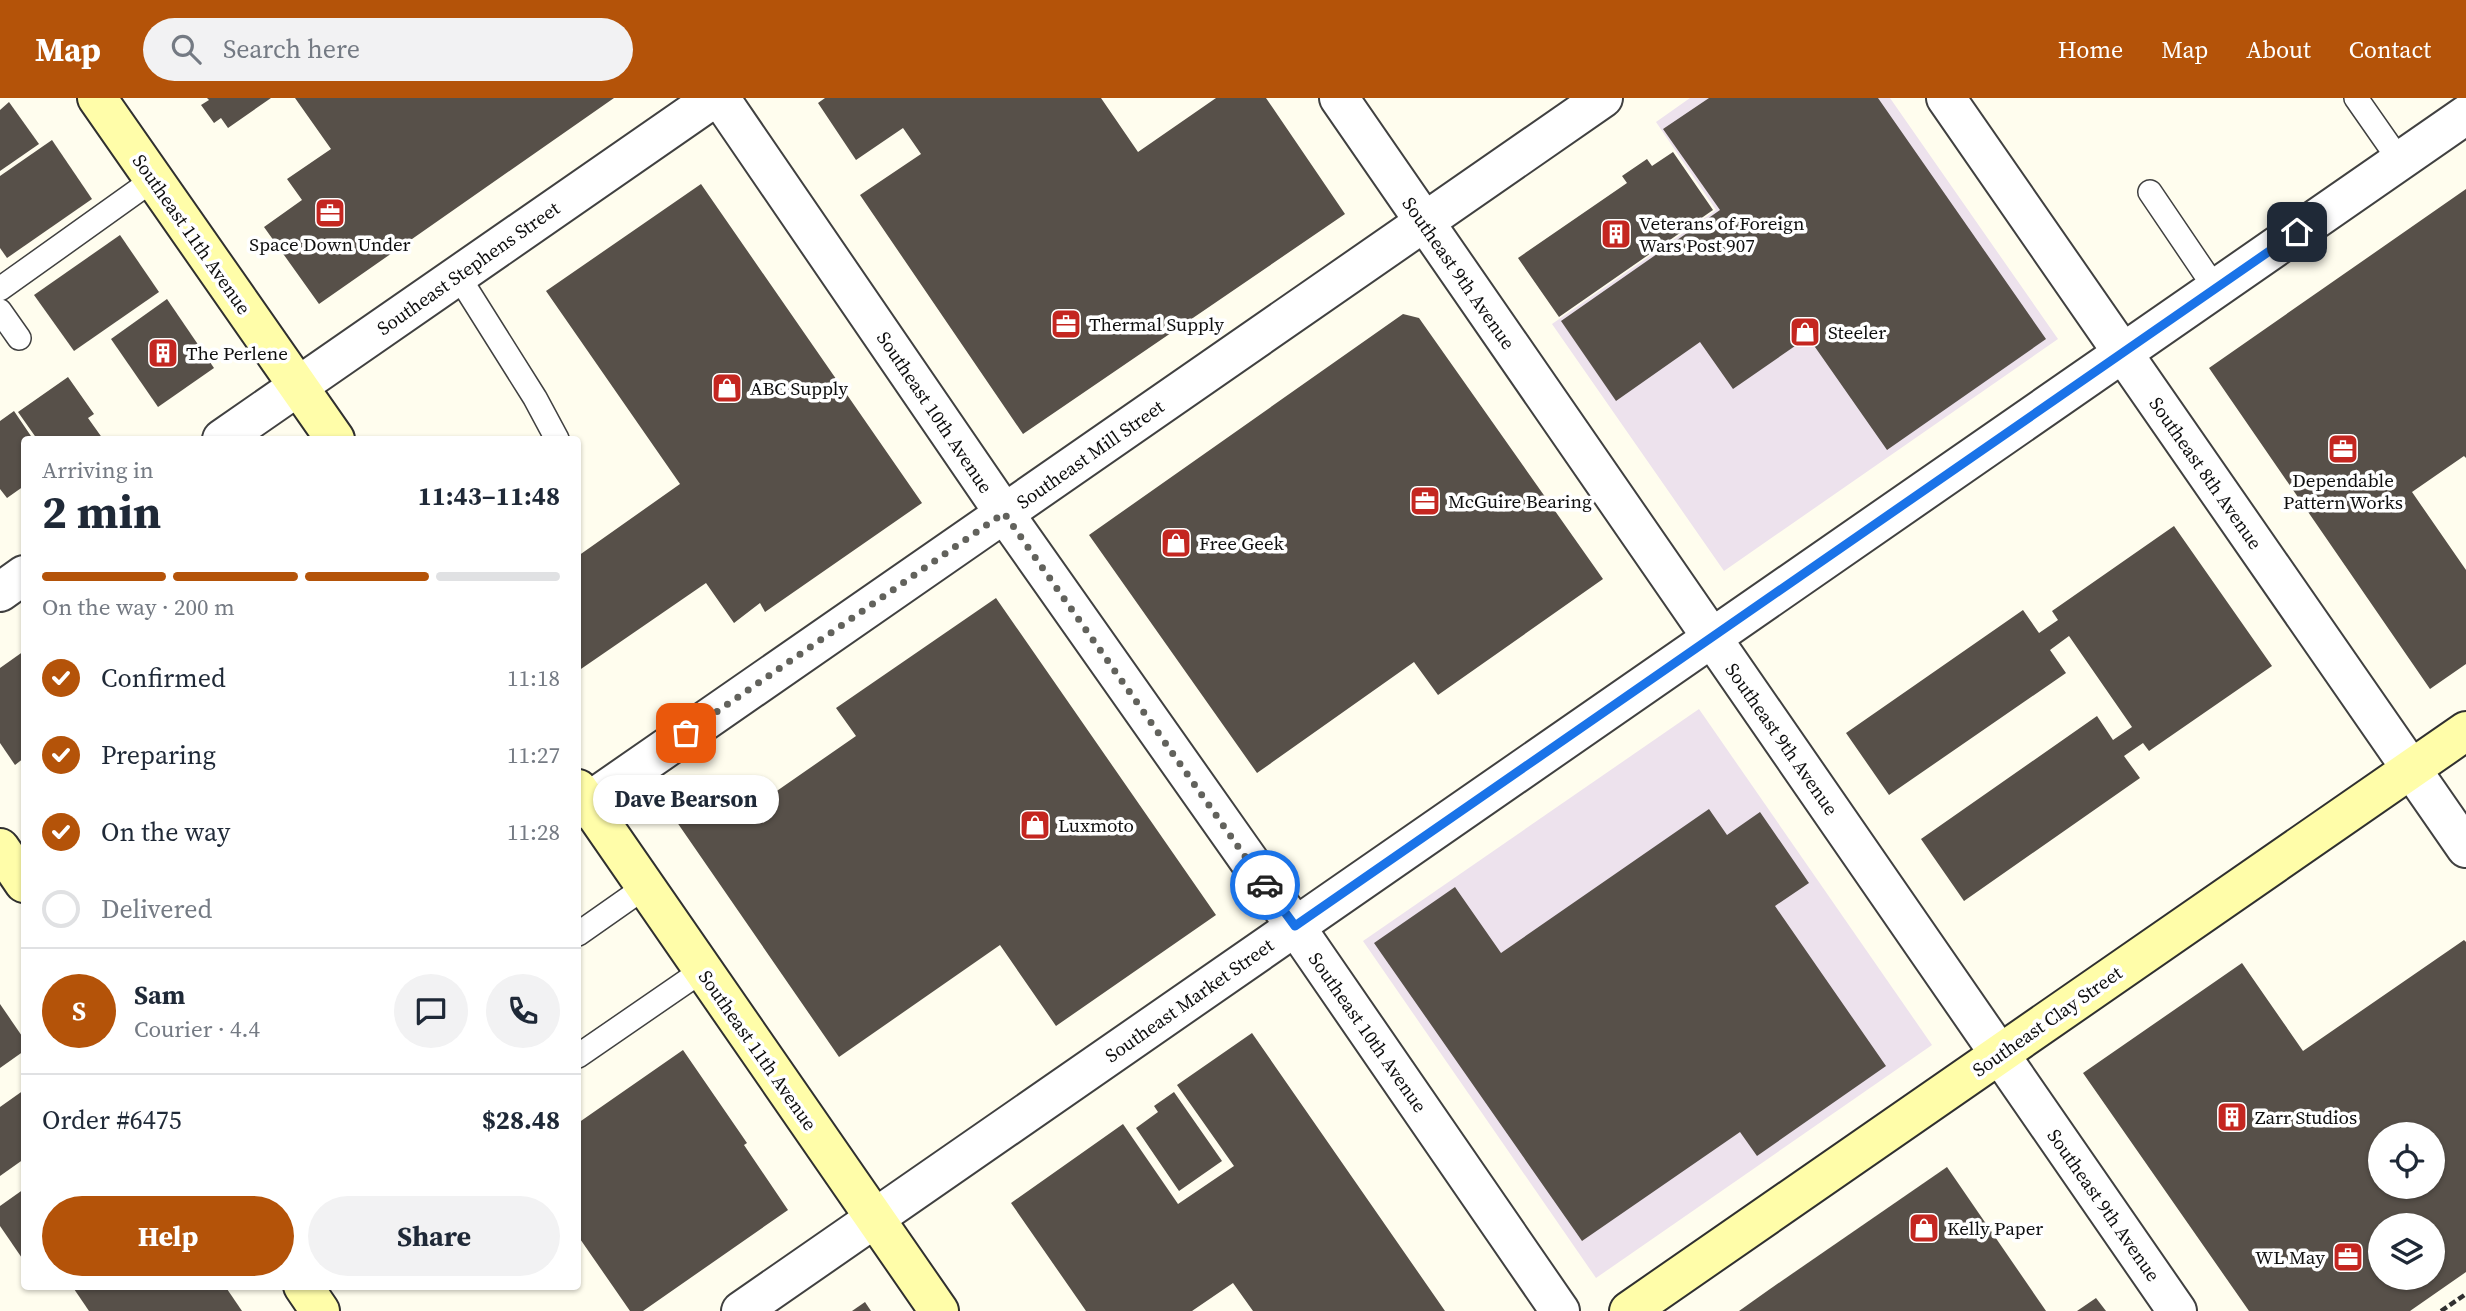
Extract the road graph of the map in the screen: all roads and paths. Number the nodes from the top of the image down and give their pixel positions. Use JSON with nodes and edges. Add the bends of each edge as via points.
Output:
{"nodes":[{"id":1,"x":97,"y":98,"type":"edge"},
{"id":2,"x":714,"y":98,"type":"edge"},
{"id":3,"x":720,"y":98,"type":"edge"},
{"id":4,"x":1339,"y":98,"type":"edge"},
{"id":5,"x":1603,"y":98,"type":"edge"},
{"id":6,"x":1946,"y":98,"type":"edge"},
{"id":7,"x":2356,"y":98,"type":"edge"},
{"id":8,"x":2466,"y":115,"type":"edge"},
{"id":9,"x":2400,"y":161,"type":"junction"},
{"id":10,"x":154,"y":179,"type":"junction"},
{"id":11,"x":2150,"y":192,"type":"dead end"},
{"id":12,"x":1424,"y":222,"type":"junction"},
{"id":13,"x":457,"y":274,"type":"junction"},
{"id":14,"x":2215,"y":288,"type":"junction"},
{"id":15,"x":0,"y":289,"type":"edge"},
{"id":16,"x":0,"y":311,"type":"edge"},
{"id":17,"x":19,"y":338,"type":"dead end"},
{"id":18,"x":2123,"y":353,"type":"junction"},
{"id":19,"x":298,"y":386,"type":"junction"},
{"id":20,"x":226,"y":436,"type":"edge"},
{"id":21,"x":333,"y":436,"type":"edge"},
{"id":22,"x":556,"y":436,"type":"edge"},
{"id":23,"x":1004,"y":513,"type":"junction"},
{"id":24,"x":21,"y":577,"type":"edge"},
{"id":25,"x":0,"y":592,"type":"edge"},
{"id":26,"x":1712,"y":637,"type":"junction"},
{"id":27,"x":2466,"y":731,"type":"edge"},
{"id":28,"x":2411,"y":769,"type":"junction"},
{"id":29,"x":581,"y":800,"type":"edge"},
{"id":30,"x":0,"y":848,"type":"edge"},
{"id":31,"x":2466,"y":848,"type":"edge"},
{"id":32,"x":21,"y":879,"type":"edge"},
{"id":33,"x":645,"y":887,"type":"junction"},
{"id":34,"x":1295,"y":926,"type":"junction"},
{"id":35,"x":581,"y":932,"type":"edge"},
{"id":36,"x":703,"y":970,"type":"junction"},
{"id":37,"x":581,"y":1054,"type":"edge"},
{"id":38,"x":2000,"y":1054,"type":"junction"},
{"id":39,"x":875,"y":1218,"type":"junction"},
{"id":40,"x":306,"y":1290,"type":"edge"},
{"id":41,"x":2466,"y":1294,"type":"edge"},
{"id":42,"x":320,"y":1311,"type":"edge"},
{"id":43,"x":741,"y":1311,"type":"edge"},
{"id":44,"x":939,"y":1311,"type":"edge"},
{"id":45,"x":1560,"y":1311,"type":"edge"},
{"id":46,"x":1629,"y":1311,"type":"edge"},
{"id":47,"x":2177,"y":1311,"type":"edge"},
{"id":48,"x":2441,"y":1311,"type":"edge"}],
"edges":[{"from":1,"to":10,"type":"main road","name":"Southeast 11th Avenue"},
{"from":2,"to":13,"type":"street","name":"Southeast Stephens Street"},
{"from":3,"to":23,"type":"street","name":"Southeast 10th Avenue"},
{"from":4,"to":12,"type":"street","name":"Southeast 9th Avenue"},
{"from":5,"to":12,"type":"street","name":"Southeast Mill Street"},
{"from":6,"to":18,"type":"street","name":"Southeast 8th Avenue"},
{"from":7,"to":9,"type":"lane"},
{"from":8,"to":9,"type":"street","name":"Southeast Market Street"},
{"from":9,"to":14,"type":"street","name":"Southeast Market Street"},
{"from":10,"to":15,"type":"lane"},
{"from":10,"to":19,"type":"main road","name":"Southeast 11th Avenue"},
{"from":11,"to":14,"type":"lane"},
{"from":12,"to":23,"type":"street","name":"Southeast Mill Street"},
{"from":12,"to":26,"type":"street","name":"Southeast 9th Avenue"},
{"from":13,"to":19,"type":"street","name":"Southeast Stephens Street"},
{"from":13,"to":22,"type":"lane"},
{"from":14,"to":18,"type":"street","name":"Southeast Market Street"},
{"from":16,"to":17,"type":"lane"},
{"from":18,"to":26,"type":"street","name":"Southeast Market Street"},
{"from":18,"to":28,"type":"street","name":"Southeast 8th Avenue"},
{"from":19,"to":20,"type":"street","name":"Southeast Stephens Street"},
{"from":19,"to":21,"type":"main road","name":"Southeast 11th Avenue"},
{"from":23,"to":29,"type":"street","name":"Southeast Mill Street"},
{"from":23,"to":34,"type":"street","name":"Southeast 10th Avenue"},
{"from":24,"to":25,"type":"street"},
{"from":26,"to":34,"type":"street","name":"Southeast Market Street"},
{"from":26,"to":38,"type":"street","name":"Southeast 9th Avenue"},
{"from":27,"to":28,"type":"main road","name":"Southeast Clay Street"},
{"from":28,"to":31,"type":"street","name":"Southeast 8th Avenue"},
{"from":28,"to":38,"type":"main road","name":"Southeast Clay Street"},
{"from":29,"to":33,"type":"main road","name":"Southeast 11th Avenue"},
{"from":30,"to":32,"type":"main road"},
{"from":33,"to":35,"type":"lane"},
{"from":33,"to":36,"type":"main road","name":"Southeast 11th Avenue"},
{"from":34,"to":39,"type":"street","name":"Southeast Market Street"},
{"from":34,"to":45,"type":"street","name":"Southeast 10th Avenue"},
{"from":36,"to":37,"type":"lane"},
{"from":36,"to":39,"type":"main road","name":"Southeast 11th Avenue"},
{"from":38,"to":46,"type":"main road","name":"Southeast Clay Street"},
{"from":38,"to":47,"type":"street","name":"Southeast 9th Avenue"},
{"from":39,"to":43,"type":"street","name":"Southeast Market Street"},
{"from":39,"to":44,"type":"main road","name":"Southeast 11th Avenue"},
{"from":40,"to":42,"type":"main road"},
{"from":41,"to":48,"type":"path"}]}
